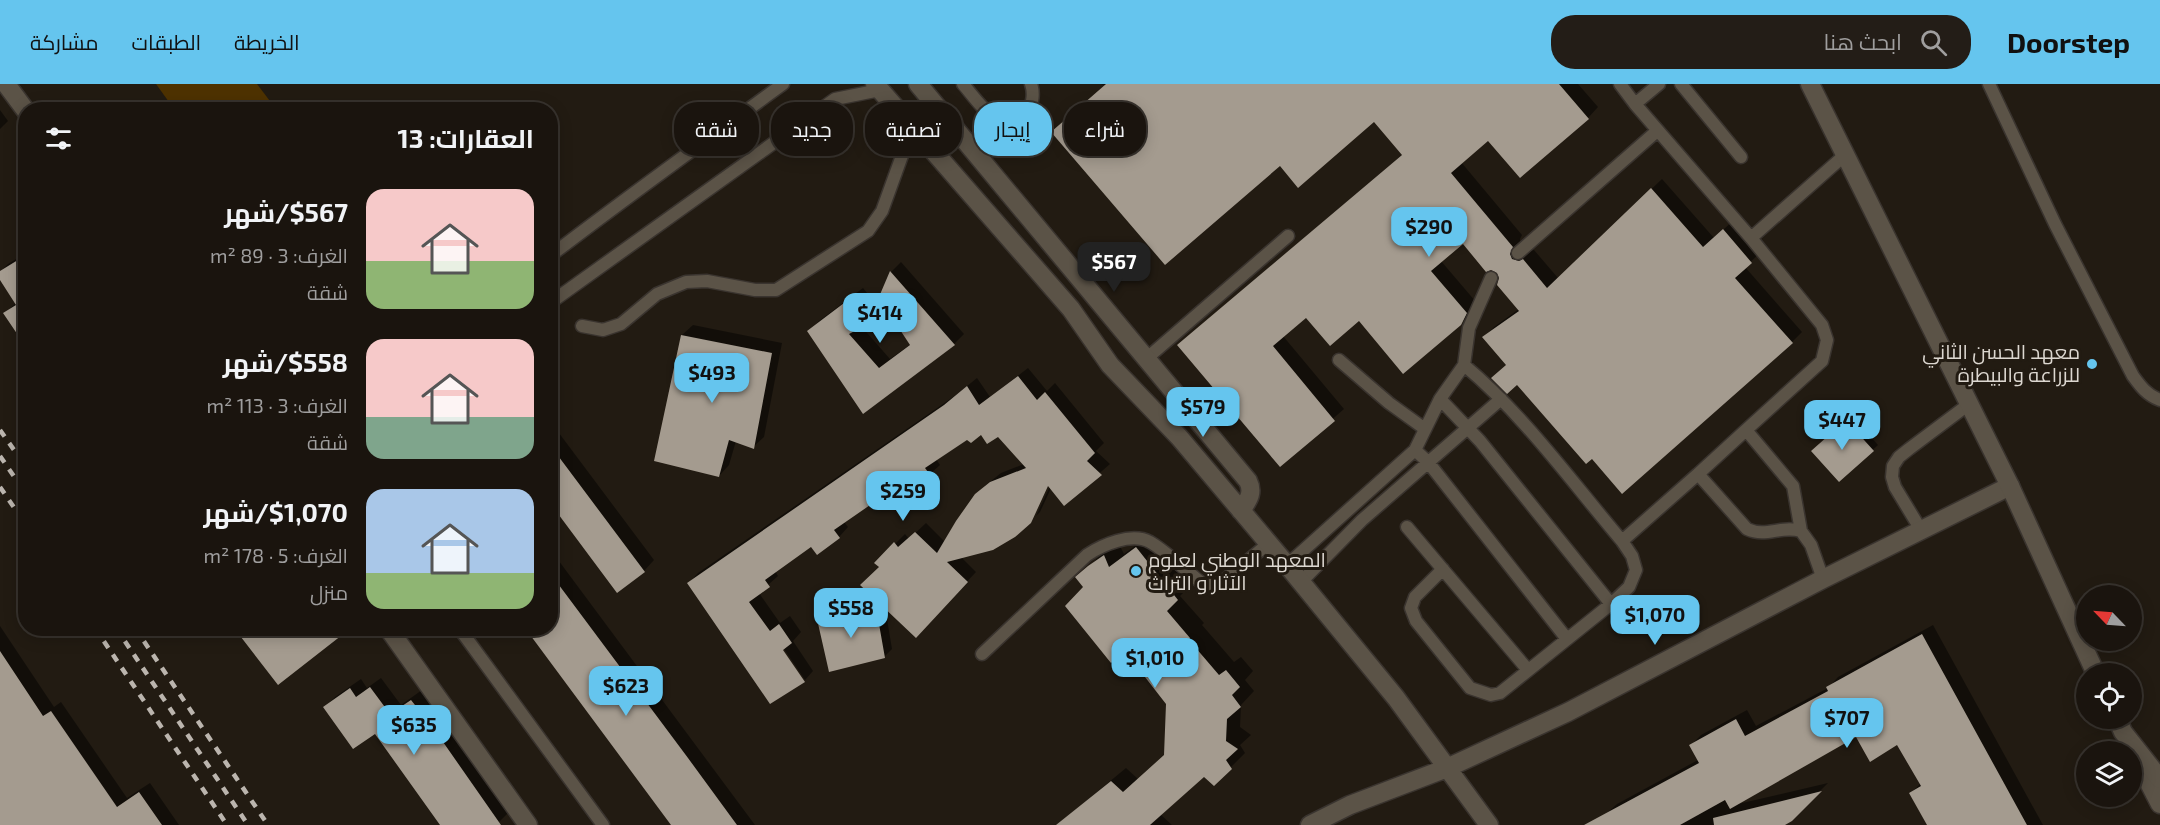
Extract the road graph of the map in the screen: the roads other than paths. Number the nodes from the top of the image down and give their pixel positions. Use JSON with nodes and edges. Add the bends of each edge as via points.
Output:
{"nodes":[{"id":1,"x":6,"y":84,"type":"edge"},
{"id":2,"x":783,"y":84,"type":"edge"},
{"id":3,"x":918,"y":84,"type":"edge"},
{"id":4,"x":963,"y":84,"type":"edge"},
{"id":5,"x":1031,"y":84,"type":"edge"},
{"id":6,"x":1620,"y":84,"type":"edge"},
{"id":7,"x":1659,"y":84,"type":"edge"},
{"id":8,"x":1681,"y":84,"type":"edge"},
{"id":9,"x":1810,"y":84,"type":"edge"},
{"id":10,"x":1989,"y":84,"type":"edge"},
{"id":11,"x":877,"y":87,"type":"edge"},
{"id":12,"x":19,"y":102,"type":"edge"},
{"id":13,"x":890,"y":102,"type":"edge"},
{"id":14,"x":1635,"y":104,"type":"junction"},
{"id":15,"x":1657,"y":131,"type":"junction"},
{"id":16,"x":1846,"y":154,"type":"junction"},
{"id":17,"x":902,"y":156,"type":"edge"},
{"id":18,"x":937,"y":156,"type":"edge"},
{"id":19,"x":1741,"y":157,"type":"dead end"},
{"id":20,"x":1288,"y":236,"type":"dead end"},
{"id":21,"x":1751,"y":238,"type":"junction"},
{"id":22,"x":558,"y":250,"type":"edge"},
{"id":23,"x":1518,"y":253,"type":"dead end"},
{"id":24,"x":1491,"y":278,"type":"dead end"},
{"id":25,"x":558,"y":297,"type":"edge"},
{"id":26,"x":582,"y":326,"type":"dead end"},
{"id":27,"x":1146,"y":359,"type":"junction"},
{"id":28,"x":1339,"y":360,"type":"dead end"},
{"id":29,"x":1464,"y":365,"type":"junction"},
{"id":30,"x":1440,"y":399,"type":"junction"},
{"id":31,"x":1502,"y":399,"type":"junction"},
{"id":32,"x":2160,"y":400,"type":"edge"},
{"id":33,"x":1969,"y":405,"type":"junction"},
{"id":34,"x":1425,"y":429,"type":"junction"},
{"id":35,"x":1470,"y":429,"type":"junction"},
{"id":36,"x":1746,"y":430,"type":"junction"},
{"id":37,"x":1415,"y":450,"type":"junction"},
{"id":38,"x":1428,"y":462,"type":"junction"},
{"id":39,"x":1698,"y":474,"type":"junction"},
{"id":40,"x":2010,"y":486,"type":"junction"},
{"id":41,"x":1241,"y":511,"type":"junction"},
{"id":42,"x":1407,"y":527,"type":"dead end"},
{"id":43,"x":1920,"y":530,"type":"junction"},
{"id":44,"x":1801,"y":531,"type":"junction"},
{"id":45,"x":1622,"y":541,"type":"junction"},
{"id":46,"x":1269,"y":543,"type":"junction"},
{"id":47,"x":1287,"y":565,"type":"junction"},
{"id":48,"x":1443,"y":569,"type":"junction"},
{"id":49,"x":1823,"y":579,"type":"junction"},
{"id":50,"x":1301,"y":582,"type":"junction"},
{"id":51,"x":1611,"y":604,"type":"junction"},
{"id":52,"x":394,"y":636,"type":"edge"},
{"id":53,"x":465,"y":636,"type":"edge"},
{"id":54,"x":1567,"y":639,"type":"junction"},
{"id":55,"x":982,"y":654,"type":"dead end"},
{"id":56,"x":2091,"y":663,"type":"edge"},
{"id":57,"x":1528,"y":670,"type":"junction"},
{"id":58,"x":2122,"y":729,"type":"edge"},
{"id":59,"x":2123,"y":729,"type":"edge"},
{"id":60,"x":1447,"y":768,"type":"junction"},
{"id":61,"x":2156,"y":771,"type":"edge"},
{"id":62,"x":2160,"y":804,"type":"edge"},
{"id":63,"x":528,"y":825,"type":"edge"},
{"id":64,"x":603,"y":825,"type":"edge"},
{"id":65,"x":1310,"y":825,"type":"edge"},
{"id":66,"x":1488,"y":825,"type":"edge"}],
"edges":[{"from":1,"to":12,"type":"street"},
{"from":2,"to":22,"type":"lane"},
{"from":3,"to":27,"type":"street"},
{"from":4,"to":5,"type":"lane","via":[[989,114],[1002,122],[1019,120],[1032,106]]},
{"from":6,"to":14,"type":"lane"},
{"from":7,"to":14,"type":"lane"},
{"from":8,"to":19,"type":"lane"},
{"from":9,"to":16,"type":"street"},
{"from":10,"to":32,"type":"lane","via":[[2133,376],[2141,388]]},
{"from":11,"to":13,"type":"street"},
{"from":11,"to":25,"type":"lane","via":[[835,99]]},
{"from":14,"to":15,"type":"lane"},
{"from":15,"to":21,"type":"lane"},
{"from":15,"to":23,"type":"lane"},
{"from":16,"to":21,"type":"lane"},
{"from":16,"to":33,"type":"street"},
{"from":17,"to":26,"type":"lane","via":[[882,210],[867,231],[776,290],[686,282],[657,294],[621,324],[603,330]]},
{"from":18,"to":41,"type":"street","via":[[1062,298],[1110,365],[1179,437]]},
{"from":20,"to":27,"type":"lane"},
{"from":21,"to":36,"type":"lane","via":[[1822,325],[1827,340],[1822,361]]},
{"from":24,"to":29,"type":"lane","via":[[1469,328]]},
{"from":27,"to":41,"type":"street","via":[[1248,481],[1252,488]]},
{"from":28,"to":34,"type":"lane"},
{"from":29,"to":30,"type":"lane"},
{"from":29,"to":31,"type":"lane"},
{"from":30,"to":34,"type":"lane"},
{"from":30,"to":35,"type":"lane"},
{"from":31,"to":35,"type":"lane"},
{"from":31,"to":45,"type":"lane"},
{"from":33,"to":40,"type":"street"},
{"from":33,"to":43,"type":"lane","via":[[1899,457],[1893,466],[1895,487]]},
{"from":34,"to":37,"type":"lane"},
{"from":35,"to":38,"type":"lane"},
{"from":35,"to":51,"type":"lane"},
{"from":36,"to":39,"type":"lane"},
{"from":36,"to":44,"type":"lane","via":[[1793,486]]},
{"from":37,"to":38,"type":"lane"},
{"from":37,"to":47,"type":"lane"},
{"from":38,"to":50,"type":"lane","via":[[1362,520]]},
{"from":38,"to":54,"type":"lane"},
{"from":39,"to":44,"type":"lane","via":[[1747,529],[1757,533],[1791,528]]},
{"from":39,"to":45,"type":"lane"},
{"from":40,"to":43,"type":"street"},
{"from":40,"to":56,"type":"street"},
{"from":41,"to":46,"type":"street"},
{"from":42,"to":48,"type":"lane"},
{"from":43,"to":49,"type":"street"},
{"from":44,"to":49,"type":"lane","via":[[1811,544]]},
{"from":45,"to":51,"type":"lane","via":[[1636,570],[1629,587]]},
{"from":46,"to":47,"type":"street"},
{"from":46,"to":55,"type":"lane","via":[[1221,583],[1212,585],[1203,584],[1150,542],[1130,539],[1098,548]]},
{"from":47,"to":50,"type":"street"},
{"from":48,"to":57,"type":"lane"},
{"from":48,"to":57,"type":"lane","via":[[1415,597],[1411,608],[1416,621],[1470,688],[1491,695],[1500,693]]},
{"from":49,"to":60,"type":"street","via":[[1568,712]]},
{"from":50,"to":60,"type":"street","via":[[1396,698]]},
{"from":51,"to":54,"type":"lane"},
{"from":52,"to":63,"type":"street"},
{"from":53,"to":64,"type":"lane"},
{"from":54,"to":57,"type":"lane"},
{"from":58,"to":62,"type":"street"},
{"from":59,"to":61,"type":"street"},
{"from":60,"to":65,"type":"street","via":[[1350,805]]},
{"from":60,"to":66,"type":"street"}]}
